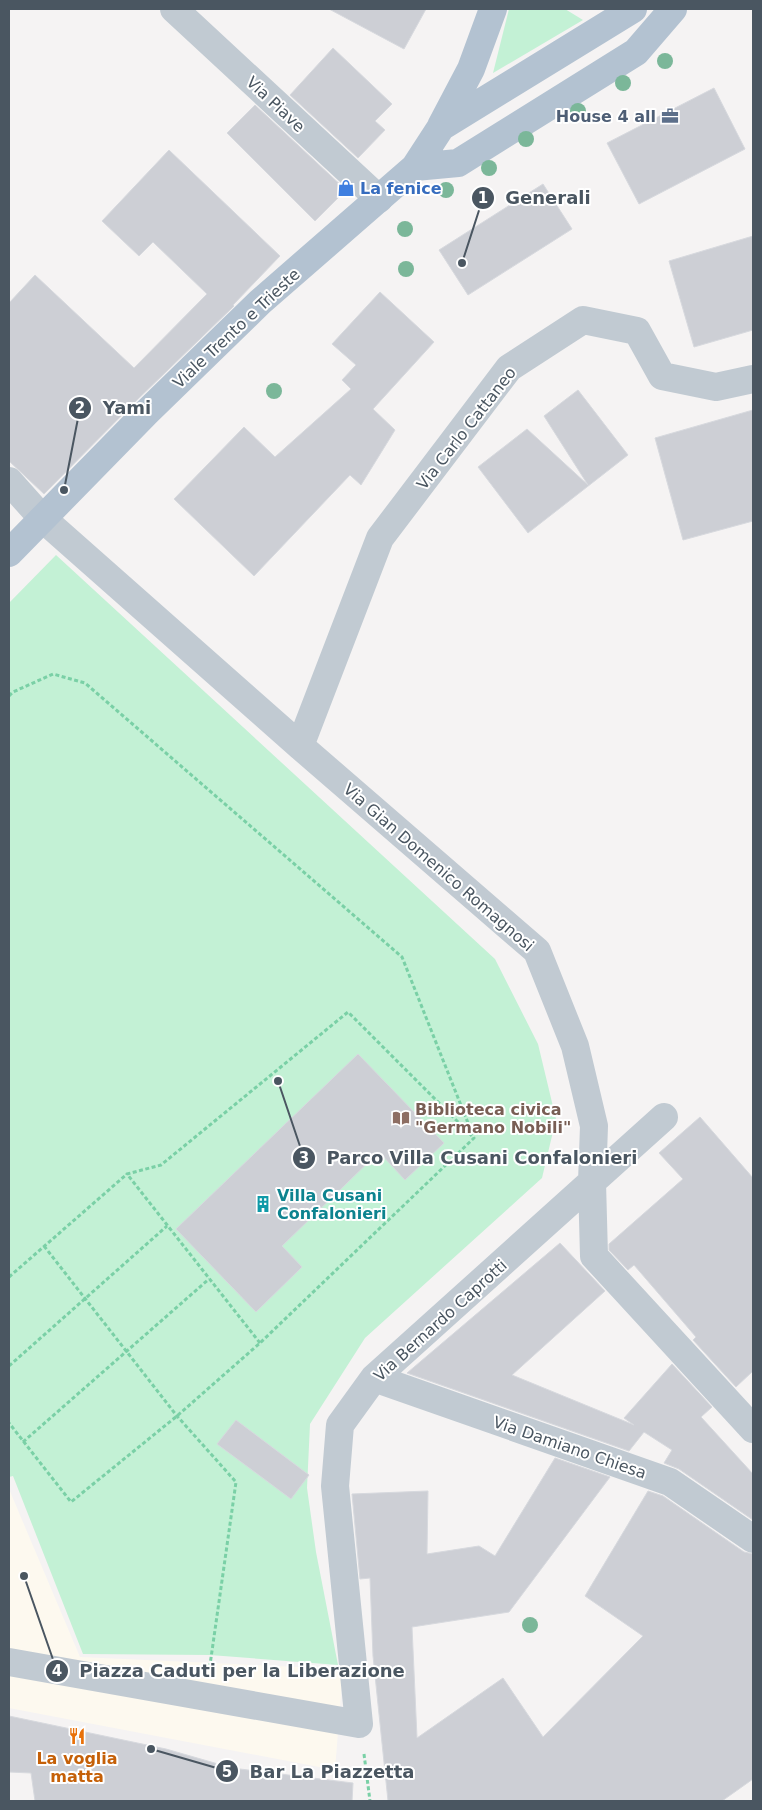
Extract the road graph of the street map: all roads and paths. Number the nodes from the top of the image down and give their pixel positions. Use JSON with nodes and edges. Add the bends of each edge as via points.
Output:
{"nodes":[{"id":1,"x":174,"y":9,"type":"edge"},
{"id":2,"x":493,"y":9,"type":"edge"},
{"id":3,"x":632,"y":9,"type":"edge"},
{"id":4,"x":673,"y":9,"type":"edge"},
{"id":5,"x":441,"y":127,"type":"junction"},
{"id":6,"x":415,"y":167,"type":"junction"},
{"id":7,"x":379,"y":200,"type":"junction"},
{"id":8,"x":753,"y":379,"type":"edge"},
{"id":9,"x":9,"y":481,"type":"edge"},
{"id":10,"x":42,"y":518,"type":"junction"},
{"id":11,"x":9,"y":552,"type":"edge"},
{"id":12,"x":9,"y":696,"type":"edge"},
{"id":13,"x":300,"y":746,"type":"junction"},
{"id":14,"x":664,"y":1117,"type":"dead end"},
{"id":15,"x":474,"y":1138,"type":"junction"},
{"id":16,"x":127,"y":1174,"type":"junction"},
{"id":17,"x":592,"y":1182,"type":"junction"},
{"id":18,"x":167,"y":1226,"type":"junction"},
{"id":19,"x":44,"y":1246,"type":"junction"},
{"id":20,"x":9,"y":1277,"type":"edge"},
{"id":21,"x":209,"y":1279,"type":"junction"},
{"id":22,"x":260,"y":1343,"type":"junction"},
{"id":23,"x":9,"y":1366,"type":"edge"},
{"id":24,"x":374,"y":1378,"type":"junction"},
{"id":25,"x":177,"y":1416,"type":"junction"},
{"id":26,"x":9,"y":1423,"type":"edge"},
{"id":27,"x":753,"y":1428,"type":"edge"},
{"id":28,"x":23,"y":1442,"type":"junction"},
{"id":29,"x":753,"y":1539,"type":"edge"},
{"id":30,"x":9,"y":1662,"type":"edge"},
{"id":31,"x":209,"y":1698,"type":"junction"},
{"id":32,"x":360,"y":1724,"type":"junction"},
{"id":33,"x":370,"y":1801,"type":"edge"}],
"edges":[{"from":1,"to":7,"type":"street","name":"Via Piave"},
{"from":2,"to":5,"type":"main road","name":"Viale Trento e Trieste","via":[[472,69]]},
{"from":3,"to":5,"type":"main road","name":"Viale Trento e Trieste"},
{"from":4,"to":6,"type":"main road","via":[[636,52],[458,163]]},
{"from":5,"to":6,"type":"main road","name":"Viale Trento e Trieste"},
{"from":6,"to":7,"type":"main road","name":"Viale Trento e Trieste"},
{"from":7,"to":10,"type":"main road","name":"Viale Trento e Trieste","via":[[260,302]]},
{"from":8,"to":13,"type":"street","name":"Via Carlo Cattaneo","via":[[716,387],[662,376],[637,331],[583,320],[510,368],[380,538]]},
{"from":9,"to":10,"type":"street","name":"Via Gian Domenico Romagnosi"},
{"from":10,"to":11,"type":"main road","name":"Viale Trento e Trieste"},
{"from":10,"to":13,"type":"street","name":"Via Gian Domenico Romagnosi"},
{"from":12,"to":15,"type":"path","via":[[53,674],[86,683],[402,957]]},
{"from":13,"to":17,"type":"street","name":"Via Gian Domenico Romagnosi","via":[[537,951],[575,1046],[594,1126]]},
{"from":14,"to":17,"type":"street","name":"Via Bernardo Caprotti"},
{"from":15,"to":16,"type":"path","via":[[348,1012],[161,1165]]},
{"from":15,"to":22,"type":"path"},
{"from":16,"to":18,"type":"path"},
{"from":16,"to":19,"type":"path"},
{"from":17,"to":24,"type":"street","name":"Via Bernardo Caprotti"},
{"from":17,"to":27,"type":"street","name":"Via Gian Domenico Romagnosi","via":[[594,1256]]},
{"from":18,"to":21,"type":"path"},
{"from":18,"to":23,"type":"path"},
{"from":19,"to":20,"type":"path"},
{"from":19,"to":25,"type":"path"},
{"from":21,"to":22,"type":"path"},
{"from":21,"to":28,"type":"path"},
{"from":22,"to":25,"type":"path"},
{"from":24,"to":29,"type":"street","name":"Via Damiano Chiesa","via":[[670,1482]]},
{"from":24,"to":32,"type":"street","name":"Via Bernardo Caprotti","via":[[340,1425],[335,1486]]},
{"from":25,"to":28,"type":"path","via":[[71,1502]]},
{"from":25,"to":31,"type":"path","via":[[236,1482],[210,1655]]},
{"from":26,"to":28,"type":"path"},
{"from":30,"to":31,"type":"street"},
{"from":31,"to":32,"type":"street"},
{"from":32,"to":33,"type":"path"}]}
